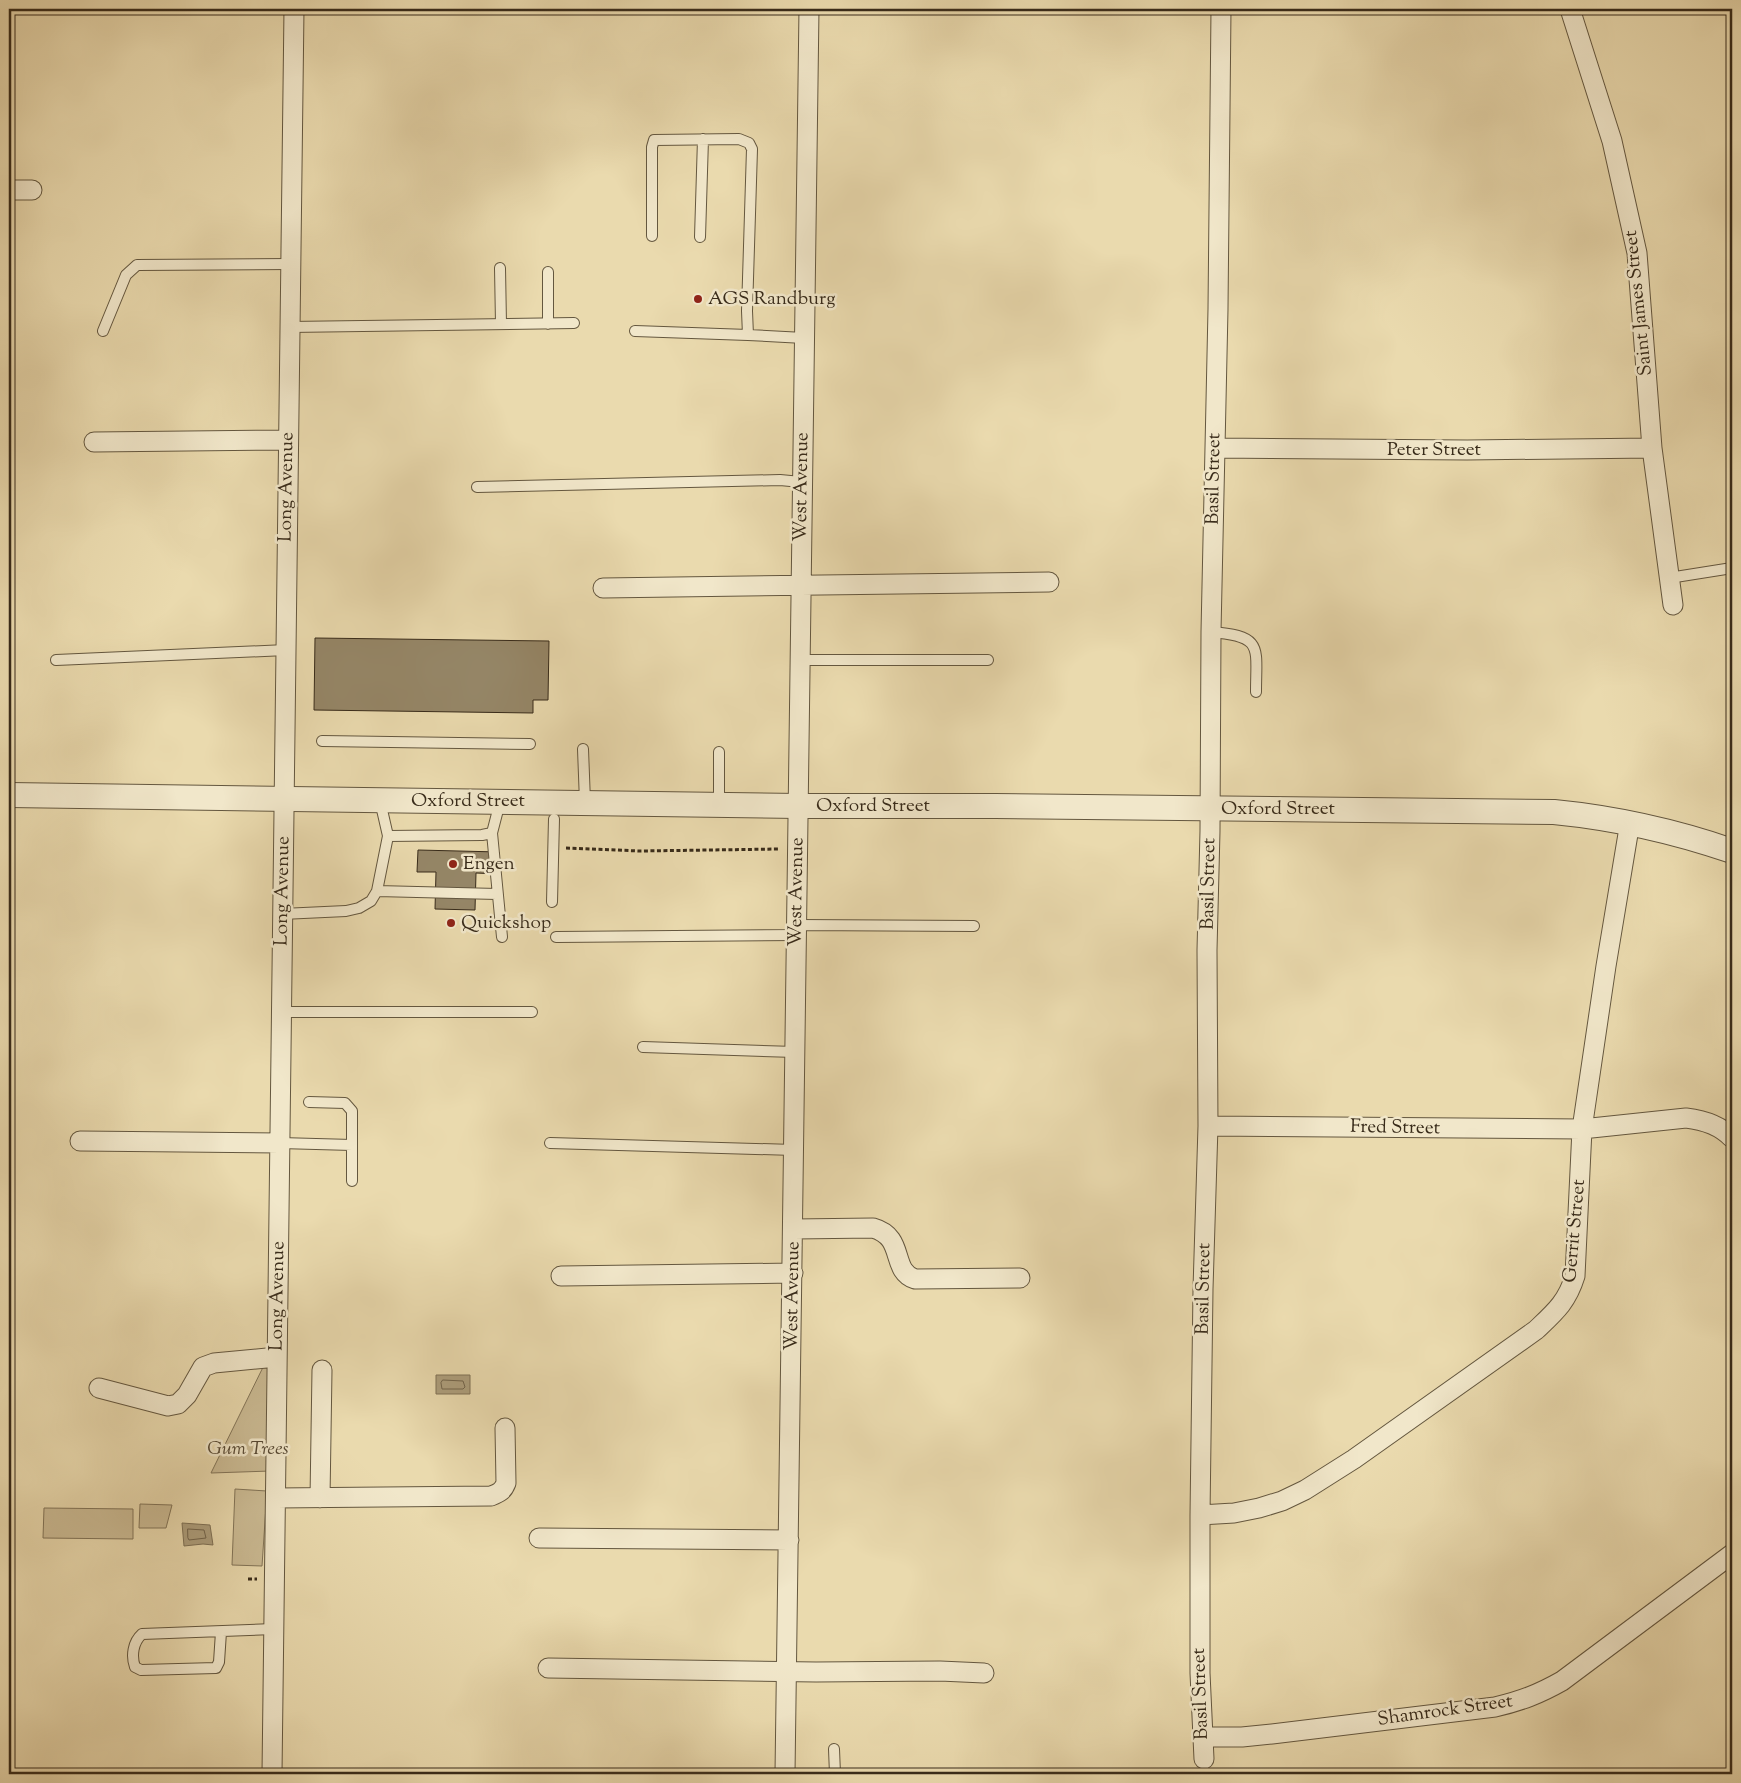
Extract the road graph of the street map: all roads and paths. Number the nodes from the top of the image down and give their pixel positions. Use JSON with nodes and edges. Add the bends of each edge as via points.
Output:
{"nodes":[{"id":1,"x":294,"y":9,"type":"edge"},
{"id":2,"x":809,"y":9,"type":"edge"},
{"id":3,"x":1221,"y":9,"type":"edge"},
{"id":4,"x":1570,"y":9,"type":"edge"},
{"id":5,"x":703,"y":139,"type":"junction"},
{"id":6,"x":9,"y":190,"type":"edge"},
{"id":7,"x":32,"y":190,"type":"dead end"},
{"id":8,"x":652,"y":236,"type":"dead end"},
{"id":9,"x":700,"y":238,"type":"dead end"},
{"id":10,"x":290,"y":264,"type":"junction"},
{"id":11,"x":500,"y":268,"type":"dead end"},
{"id":12,"x":548,"y":272,"type":"dead end"},
{"id":13,"x":574,"y":323,"type":"dead end"},
{"id":14,"x":501,"y":324,"type":"junction"},
{"id":15,"x":548,"y":324,"type":"junction"},
{"id":16,"x":289,"y":328,"type":"junction"},
{"id":17,"x":103,"y":331,"type":"dead end"},
{"id":18,"x":635,"y":331,"type":"dead end"},
{"id":19,"x":748,"y":335,"type":"junction"},
{"id":20,"x":804,"y":338,"type":"junction"},
{"id":21,"x":288,"y":440,"type":"junction"},
{"id":22,"x":94,"y":442,"type":"dead end"},
{"id":23,"x":1215,"y":448,"type":"junction"},
{"id":24,"x":1652,"y":448,"type":"junction"},
{"id":25,"x":801,"y":482,"type":"junction"},
{"id":26,"x":476,"y":487,"type":"dead end"},
{"id":27,"x":1732,"y":568,"type":"edge"},
{"id":28,"x":1669,"y":578,"type":"junction"},
{"id":29,"x":1049,"y":582,"type":"dead end"},
{"id":30,"x":800,"y":584,"type":"junction"},
{"id":31,"x":603,"y":588,"type":"dead end"},
{"id":32,"x":1673,"y":605,"type":"dead end"},
{"id":33,"x":1211,"y":632,"type":"junction"},
{"id":34,"x":286,"y":650,"type":"junction"},
{"id":35,"x":56,"y":660,"type":"dead end"},
{"id":36,"x":799,"y":660,"type":"junction"},
{"id":37,"x":988,"y":660,"type":"dead end"},
{"id":38,"x":1256,"y":692,"type":"dead end"},
{"id":39,"x":322,"y":741,"type":"dead end"},
{"id":40,"x":530,"y":744,"type":"dead end"},
{"id":41,"x":583,"y":749,"type":"dead end"},
{"id":42,"x":720,"y":752,"type":"dead end"},
{"id":43,"x":9,"y":795,"type":"edge"},
{"id":44,"x":285,"y":799,"type":"junction"},
{"id":45,"x":380,"y":801,"type":"junction"},
{"id":46,"x":500,"y":801,"type":"junction"},
{"id":47,"x":585,"y":802,"type":"junction"},
{"id":48,"x":719,"y":805,"type":"junction"},
{"id":49,"x":799,"y":806,"type":"junction"},
{"id":50,"x":1210,"y":809,"type":"junction"},
{"id":51,"x":554,"y":819,"type":"dead end"},
{"id":52,"x":1630,"y":822,"type":"junction"},
{"id":53,"x":492,"y":834,"type":"junction"},
{"id":54,"x":388,"y":836,"type":"junction"},
{"id":55,"x":553,"y":848,"type":"junction"},
{"id":56,"x":771,"y":849,"type":"dead end"},
{"id":57,"x":1732,"y":851,"type":"edge"},
{"id":58,"x":377,"y":891,"type":"junction"},
{"id":59,"x":498,"y":894,"type":"junction"},
{"id":60,"x":552,"y":902,"type":"dead end"},
{"id":61,"x":282,"y":914,"type":"junction"},
{"id":62,"x":974,"y":926,"type":"dead end"},
{"id":63,"x":797,"y":930,"type":"junction"},
{"id":64,"x":502,"y":937,"type":"dead end"},
{"id":65,"x":556,"y":937,"type":"dead end"},
{"id":66,"x":281,"y":1012,"type":"junction"},
{"id":67,"x":532,"y":1012,"type":"dead end"},
{"id":68,"x":643,"y":1047,"type":"dead end"},
{"id":69,"x":795,"y":1052,"type":"junction"},
{"id":70,"x":309,"y":1102,"type":"dead end"},
{"id":71,"x":1208,"y":1126,"type":"junction"},
{"id":72,"x":1582,"y":1129,"type":"junction"},
{"id":73,"x":1732,"y":1138,"type":"edge"},
{"id":74,"x":80,"y":1141,"type":"dead end"},
{"id":75,"x":280,"y":1143,"type":"junction"},
{"id":76,"x":550,"y":1143,"type":"dead end"},
{"id":77,"x":352,"y":1145,"type":"junction"},
{"id":78,"x":794,"y":1150,"type":"junction"},
{"id":79,"x":352,"y":1181,"type":"dead end"},
{"id":80,"x":794,"y":1229,"type":"junction"},
{"id":81,"x":793,"y":1273,"type":"junction"},
{"id":82,"x":561,"y":1276,"type":"dead end"},
{"id":83,"x":1020,"y":1278,"type":"dead end"},
{"id":84,"x":277,"y":1357,"type":"junction"},
{"id":85,"x":322,"y":1370,"type":"dead end"},
{"id":86,"x":100,"y":1388,"type":"dead end"},
{"id":87,"x":506,"y":1428,"type":"dead end"},
{"id":88,"x":276,"y":1498,"type":"junction"},
{"id":89,"x":320,"y":1498,"type":"junction"},
{"id":90,"x":1200,"y":1515,"type":"junction"},
{"id":91,"x":539,"y":1538,"type":"dead end"},
{"id":92,"x":789,"y":1540,"type":"junction"},
{"id":93,"x":1732,"y":1554,"type":"edge"},
{"id":94,"x":274,"y":1629,"type":"junction"},
{"id":95,"x":220,"y":1632,"type":"junction"},
{"id":96,"x":548,"y":1668,"type":"dead end"},
{"id":97,"x":787,"y":1672,"type":"junction"},
{"id":98,"x":984,"y":1672,"type":"dead end"},
{"id":99,"x":1202,"y":1738,"type":"junction"},
{"id":100,"x":834,"y":1749,"type":"dead end"},
{"id":101,"x":1204,"y":1760,"type":"dead end"},
{"id":102,"x":272,"y":1774,"type":"edge"},
{"id":103,"x":785,"y":1774,"type":"edge"},
{"id":104,"x":835,"y":1774,"type":"edge"}],
"edges":[{"from":1,"to":10,"type":"street","name":"Long Avenue"},
{"from":2,"to":20,"type":"street","name":"West Avenue"},
{"from":3,"to":23,"type":"street","name":"Basil Street"},
{"from":4,"to":24,"type":"street","name":"Saint James Street","via":[[1612,141],[1637,253]]},
{"from":5,"to":8,"type":"lane","via":[[656,138],[653,142]]},
{"from":5,"to":9,"type":"lane"},
{"from":5,"to":19,"type":"lane","via":[[746,141],[752,149]]},
{"from":6,"to":7,"type":"street"},
{"from":10,"to":16,"type":"street","name":"Long Avenue"},
{"from":10,"to":17,"type":"lane","via":[[137,265],[126,275]]},
{"from":11,"to":14,"type":"lane"},
{"from":12,"to":15,"type":"lane"},
{"from":13,"to":15,"type":"lane"},
{"from":14,"to":15,"type":"lane"},
{"from":14,"to":16,"type":"lane"},
{"from":16,"to":21,"type":"street","name":"Long Avenue"},
{"from":18,"to":19,"type":"lane"},
{"from":19,"to":20,"type":"lane"},
{"from":20,"to":25,"type":"street","name":"West Avenue"},
{"from":21,"to":22,"type":"street"},
{"from":21,"to":34,"type":"street","name":"Long Avenue"},
{"from":23,"to":24,"type":"street","name":"Peter Street"},
{"from":23,"to":33,"type":"street","name":"Basil Street"},
{"from":24,"to":28,"type":"street","name":"Saint James Street"},
{"from":25,"to":26,"type":"lane"},
{"from":25,"to":30,"type":"street","name":"West Avenue"},
{"from":27,"to":28,"type":"lane"},
{"from":28,"to":32,"type":"street","name":"Saint James Street"},
{"from":29,"to":30,"type":"street"},
{"from":30,"to":31,"type":"street"},
{"from":30,"to":36,"type":"street","name":"West Avenue"},
{"from":33,"to":38,"type":"lane","via":[[1244,636],[1254,646]]},
{"from":33,"to":50,"type":"street","name":"Basil Street"},
{"from":34,"to":35,"type":"lane"},
{"from":34,"to":44,"type":"street","name":"Long Avenue"},
{"from":36,"to":37,"type":"lane"},
{"from":36,"to":49,"type":"street","name":"West Avenue"},
{"from":39,"to":40,"type":"lane"},
{"from":41,"to":47,"type":"lane"},
{"from":42,"to":48,"type":"lane"},
{"from":43,"to":44,"type":"street","name":"Oxford Street"},
{"from":44,"to":45,"type":"street","name":"Oxford Street"},
{"from":44,"to":61,"type":"street","name":"Long Avenue"},
{"from":45,"to":46,"type":"street","name":"Oxford Street"},
{"from":45,"to":54,"type":"lane"},
{"from":46,"to":47,"type":"street","name":"Oxford Street"},
{"from":46,"to":53,"type":"lane"},
{"from":47,"to":48,"type":"street","name":"Oxford Street"},
{"from":48,"to":49,"type":"street","name":"Oxford Street"},
{"from":49,"to":50,"type":"street","name":"Oxford Street"},
{"from":49,"to":63,"type":"street","name":"West Avenue"},
{"from":50,"to":52,"type":"street","name":"Oxford Street","via":[[1554,812]]},
{"from":50,"to":71,"type":"street","name":"Basil Street"},
{"from":51,"to":55,"type":"lane"},
{"from":52,"to":57,"type":"street","name":"Oxford Street"},
{"from":52,"to":72,"type":"street","name":"Gerrit Street"},
{"from":53,"to":54,"type":"lane"},
{"from":53,"to":59,"type":"lane"},
{"from":54,"to":58,"type":"lane"},
{"from":55,"to":56,"type":"path","via":[[640,851]]},
{"from":55,"to":60,"type":"lane"},
{"from":58,"to":59,"type":"lane"},
{"from":58,"to":61,"type":"lane","via":[[371,901],[353,910]]},
{"from":59,"to":64,"type":"lane"},
{"from":61,"to":66,"type":"street","name":"Long Avenue"},
{"from":62,"to":63,"type":"lane"},
{"from":63,"to":65,"type":"lane"},
{"from":63,"to":69,"type":"street","name":"West Avenue"},
{"from":66,"to":67,"type":"lane"},
{"from":66,"to":75,"type":"street","name":"Long Avenue"},
{"from":68,"to":69,"type":"lane"},
{"from":69,"to":78,"type":"street","name":"West Avenue"},
{"from":70,"to":77,"type":"lane","via":[[345,1103],[350,1107]]},
{"from":71,"to":72,"type":"street","name":"Fred Street"},
{"from":71,"to":90,"type":"street","name":"Basil Street"},
{"from":72,"to":73,"type":"street","via":[[1686,1118],[1714,1125]]},
{"from":72,"to":90,"type":"street","name":"Gerrit Street","via":[[1575,1276],[1560,1307],[1536,1330],[1305,1490],[1259,1508]]},
{"from":74,"to":75,"type":"street"},
{"from":75,"to":77,"type":"lane"},
{"from":75,"to":84,"type":"street","name":"Long Avenue"},
{"from":76,"to":78,"type":"lane"},
{"from":77,"to":79,"type":"lane"},
{"from":78,"to":80,"type":"street","name":"West Avenue"},
{"from":80,"to":81,"type":"street","name":"West Avenue"},
{"from":80,"to":83,"type":"street","via":[[880,1230],[891,1239],[904,1272],[910,1278]]},
{"from":81,"to":82,"type":"street"},
{"from":81,"to":92,"type":"street","name":"West Avenue"},
{"from":84,"to":86,"type":"street","via":[[214,1362],[203,1367],[178,1404],[168,1406]]},
{"from":84,"to":88,"type":"street","name":"Long Avenue"},
{"from":85,"to":89,"type":"street"},
{"from":87,"to":89,"type":"street","via":[[506,1483],[500,1493],[491,1496]]},
{"from":88,"to":89,"type":"street"},
{"from":88,"to":94,"type":"street","name":"Long Avenue"},
{"from":90,"to":99,"type":"street","name":"Basil Street"},
{"from":91,"to":92,"type":"street"},
{"from":92,"to":97,"type":"street","name":"West Avenue"},
{"from":93,"to":99,"type":"street","name":"Shamrock Street","via":[[1562,1681],[1520,1701],[1495,1707],[1272,1734]]},
{"from":94,"to":95,"type":"lane"},
{"from":94,"to":102,"type":"street","name":"Long Avenue"},
{"from":95,"to":95,"type":"lane","via":[[142,1634],[134,1645],[133,1662],[141,1670],[216,1668]]},
{"from":96,"to":97,"type":"street"},
{"from":97,"to":98,"type":"street"},
{"from":97,"to":103,"type":"street","name":"West Avenue"},
{"from":99,"to":101,"type":"street","name":"Basil Street"},
{"from":100,"to":104,"type":"lane"}]}
